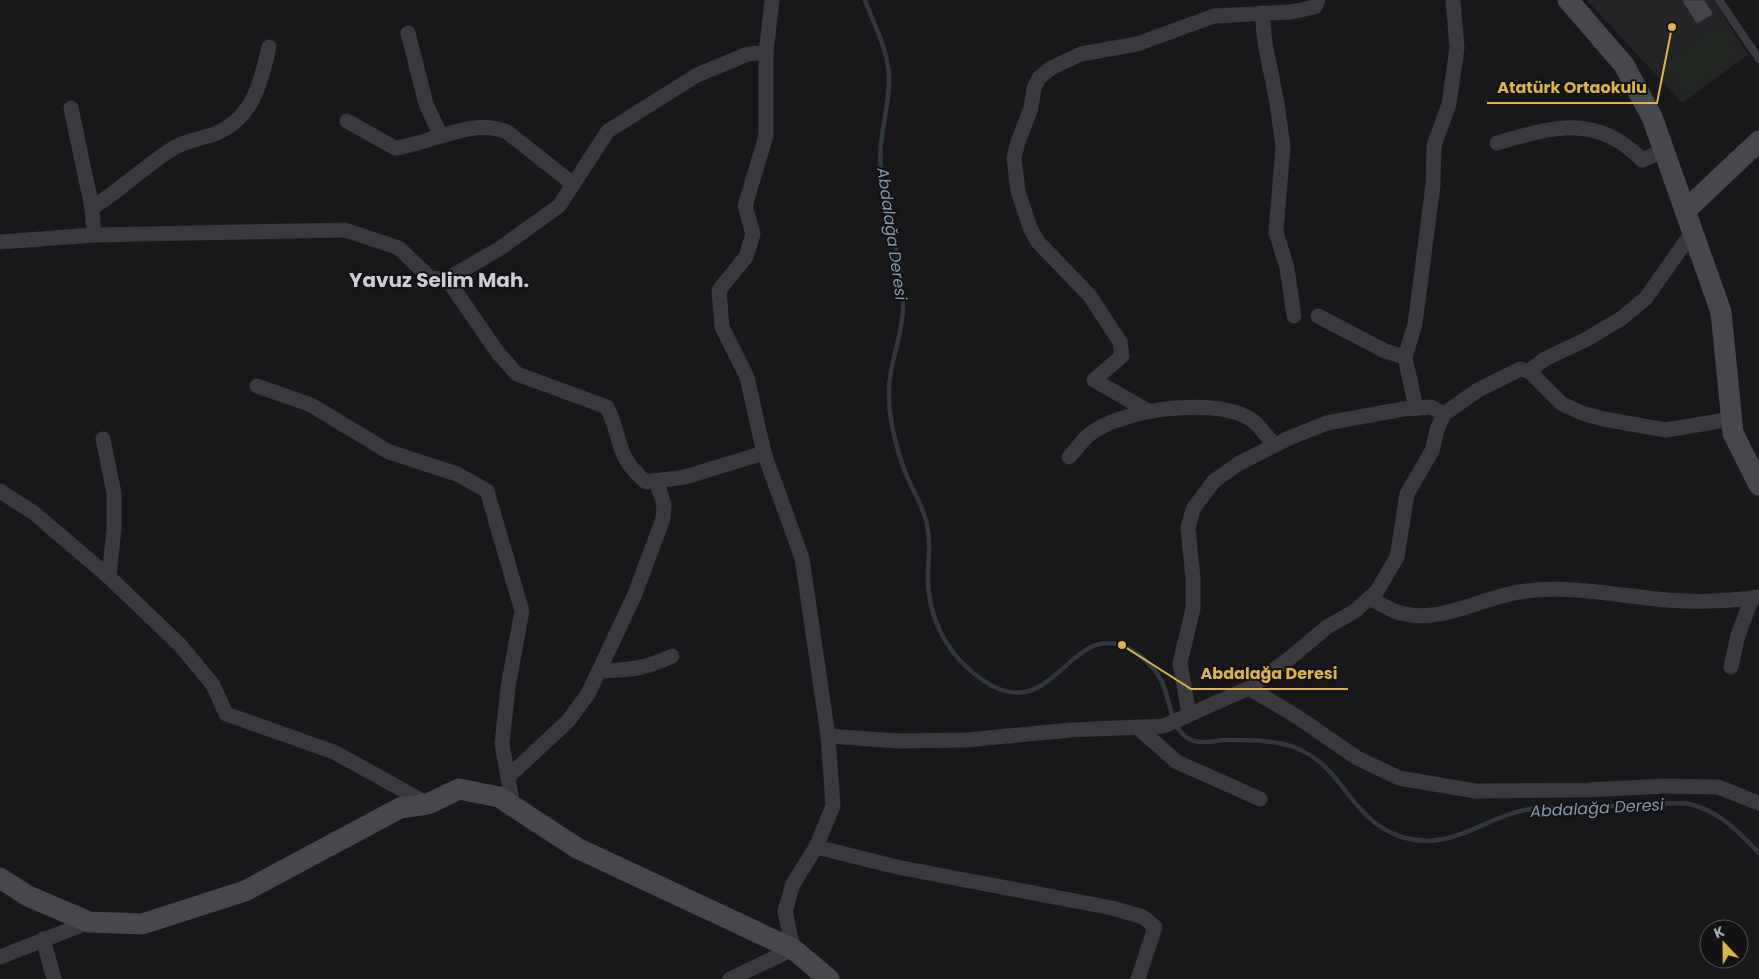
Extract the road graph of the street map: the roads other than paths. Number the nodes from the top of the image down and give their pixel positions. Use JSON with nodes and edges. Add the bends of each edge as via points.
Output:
{"nodes":[{"id":1,"x":772,"y":0,"type":"edge"},
{"id":2,"x":1318,"y":0,"type":"edge"},
{"id":3,"x":1453,"y":0,"type":"edge"},
{"id":4,"x":1568,"y":0,"type":"edge"},
{"id":5,"x":1719,"y":0,"type":"edge"},
{"id":6,"x":1262,"y":13,"type":"junction"},
{"id":7,"x":408,"y":33,"type":"dead end"},
{"id":8,"x":269,"y":48,"type":"dead end"},
{"id":9,"x":766,"y":53,"type":"junction"},
{"id":10,"x":1759,"y":59,"type":"edge"},
{"id":11,"x":71,"y":108,"type":"dead end"},
{"id":12,"x":347,"y":121,"type":"dead end"},
{"id":13,"x":445,"y":135,"type":"junction"},
{"id":14,"x":1759,"y":141,"type":"edge"},
{"id":15,"x":1496,"y":143,"type":"dead end"},
{"id":16,"x":1664,"y":151,"type":"junction"},
{"id":17,"x":573,"y":184,"type":"junction"},
{"id":18,"x":92,"y":208,"type":"junction"},
{"id":19,"x":1686,"y":210,"type":"junction"},
{"id":20,"x":1693,"y":231,"type":"junction"},
{"id":21,"x":94,"y":235,"type":"junction"},
{"id":22,"x":0,"y":242,"type":"edge"},
{"id":23,"x":447,"y":279,"type":"junction"},
{"id":24,"x":1294,"y":316,"type":"dead end"},
{"id":25,"x":1318,"y":316,"type":"dead end"},
{"id":26,"x":1405,"y":357,"type":"junction"},
{"id":27,"x":1529,"y":372,"type":"junction"},
{"id":28,"x":257,"y":386,"type":"dead end"},
{"id":29,"x":1416,"y":408,"type":"junction"},
{"id":30,"x":1148,"y":411,"type":"junction"},
{"id":31,"x":1444,"y":414,"type":"junction"},
{"id":32,"x":1732,"y":419,"type":"junction"},
{"id":33,"x":103,"y":439,"type":"dead end"},
{"id":34,"x":1275,"y":445,"type":"junction"},
{"id":35,"x":764,"y":453,"type":"junction"},
{"id":36,"x":1069,"y":457,"type":"dead end"},
{"id":37,"x":656,"y":481,"type":"junction"},
{"id":38,"x":1759,"y":485,"type":"edge"},
{"id":39,"x":0,"y":491,"type":"edge"},
{"id":40,"x":109,"y":577,"type":"junction"},
{"id":41,"x":1370,"y":598,"type":"junction"},
{"id":42,"x":1756,"y":598,"type":"edge"},
{"id":43,"x":672,"y":656,"type":"dead end"},
{"id":44,"x":1731,"y":667,"type":"dead end"},
{"id":45,"x":599,"y":671,"type":"junction"},
{"id":46,"x":1249,"y":688,"type":"junction"},
{"id":47,"x":1185,"y":716,"type":"junction"},
{"id":48,"x":1137,"y":727,"type":"junction"},
{"id":49,"x":828,"y":736,"type":"junction"},
{"id":50,"x":508,"y":777,"type":"junction"},
{"id":51,"x":1260,"y":799,"type":"dead end"},
{"id":52,"x":1759,"y":803,"type":"edge"},
{"id":53,"x":428,"y":804,"type":"junction"},
{"id":54,"x":513,"y":806,"type":"junction"},
{"id":55,"x":816,"y":847,"type":"junction"},
{"id":56,"x":0,"y":878,"type":"edge"},
{"id":57,"x":89,"y":922,"type":"junction"},
{"id":58,"x":43,"y":939,"type":"junction"},
{"id":59,"x":793,"y":950,"type":"junction"},
{"id":60,"x":0,"y":957,"type":"edge"},
{"id":61,"x":54,"y":979,"type":"edge"},
{"id":62,"x":730,"y":979,"type":"edge"},
{"id":63,"x":829,"y":979,"type":"edge"},
{"id":64,"x":1138,"y":979,"type":"edge"}],
"edges":[{"from":1,"to":9,"type":"street"},
{"from":2,"to":6,"type":"street","via":[[1315,7]]},
{"from":3,"to":26,"type":"street","via":[[1458,48],[1449,104],[1434,145],[1433,185],[1415,324]]},
{"from":4,"to":16,"type":"street","via":[[1624,64],[1652,117]]},
{"from":5,"to":10,"type":"lane"},
{"from":6,"to":24,"type":"street","via":[[1283,147],[1276,232],[1287,268]]},
{"from":6,"to":30,"type":"street","via":[[1214,16],[1137,44],[1080,54],[1051,68],[1039,78],[1034,88],[1027,122],[1018,142],[1014,174],[1031,230],[1038,242],[1090,296],[1120,342],[1122,356],[1094,380]]},
{"from":7,"to":13,"type":"street","via":[[426,104],[439,132]]},
{"from":8,"to":18,"type":"street","via":[[252,104],[241,117],[219,132],[172,149]]},
{"from":9,"to":17,"type":"street","via":[[748,54],[697,75],[608,131]]},
{"from":9,"to":35,"type":"street","via":[[766,136],[745,206],[753,234],[746,258],[719,290],[722,327],[747,377]]},
{"from":11,"to":18,"type":"street"},
{"from":12,"to":13,"type":"street","via":[[395,148]]},
{"from":13,"to":17,"type":"street","via":[[473,129],[496,128],[507,132]]},
{"from":14,"to":19,"type":"street"},
{"from":15,"to":16,"type":"street","via":[[1549,129],[1587,127],[1610,134],[1628,145],[1642,160]]},
{"from":16,"to":19,"type":"street"},
{"from":17,"to":23,"type":"street","via":[[559,206]]},
{"from":18,"to":21,"type":"street"},
{"from":19,"to":20,"type":"street"},
{"from":20,"to":27,"type":"street","via":[[1646,298],[1622,318],[1545,359]]},
{"from":20,"to":32,"type":"street","via":[[1721,312]]},
{"from":21,"to":22,"type":"street"},
{"from":21,"to":23,"type":"street","via":[[345,230],[400,248],[430,278]]},
{"from":23,"to":37,"type":"street","via":[[498,353],[517,374],[607,406],[614,422],[616,439],[631,469],[646,482]]},
{"from":25,"to":26,"type":"street","via":[[1385,351]]},
{"from":26,"to":29,"type":"street"},
{"from":27,"to":31,"type":"street","via":[[1520,369],[1504,376]]},
{"from":27,"to":32,"type":"street","via":[[1562,404],[1603,419],[1666,430]]},
{"from":28,"to":50,"type":"street","via":[[311,405],[389,452],[457,474],[487,491],[522,610],[502,744]]},
{"from":29,"to":31,"type":"street","via":[[1431,407]]},
{"from":29,"to":34,"type":"street","via":[[1327,423]]},
{"from":30,"to":34,"type":"street","via":[[1172,408],[1231,412],[1249,418]]},
{"from":30,"to":36,"type":"street","via":[[1120,418],[1089,434]]},
{"from":31,"to":41,"type":"street","via":[[1432,451],[1407,494],[1397,557]]},
{"from":32,"to":38,"type":"street","via":[[1733,433]]},
{"from":33,"to":40,"type":"street","via":[[114,493]]},
{"from":34,"to":47,"type":"street","via":[[1238,464],[1214,482],[1193,509],[1188,528],[1193,609],[1180,663]]},
{"from":35,"to":37,"type":"street","via":[[685,477]]},
{"from":35,"to":49,"type":"street","via":[[802,558]]},
{"from":37,"to":45,"type":"street","via":[[664,504],[663,519],[635,594]]},
{"from":39,"to":40,"type":"street","via":[[34,513]]},
{"from":40,"to":53,"type":"street","via":[[180,645],[213,686],[226,714],[334,752]]},
{"from":41,"to":42,"type":"street","via":[[1400,613],[1425,616],[1449,612],[1497,596],[1544,589],[1696,601]]},
{"from":41,"to":46,"type":"street"},
{"from":42,"to":44,"type":"street","via":[[1738,635]]},
{"from":43,"to":45,"type":"street","via":[[635,670]]},
{"from":45,"to":50,"type":"street","via":[[588,694],[568,721]]},
{"from":46,"to":47,"type":"street"},
{"from":46,"to":52,"type":"street","via":[[1357,758],[1398,778],[1475,791],[1718,787]]},
{"from":47,"to":48,"type":"street","via":[[1164,726]]},
{"from":48,"to":49,"type":"street","via":[[966,740],[898,741]]},
{"from":48,"to":51,"type":"street","via":[[1177,762]]},
{"from":49,"to":55,"type":"street","via":[[833,806]]},
{"from":50,"to":54,"type":"street"},
{"from":53,"to":54,"type":"street","via":[[459,789],[499,797]]},
{"from":53,"to":57,"type":"street","via":[[400,808],[245,891],[142,924]]},
{"from":54,"to":59,"type":"street","via":[[577,848]]},
{"from":55,"to":59,"type":"street","via":[[793,884],[785,911]]},
{"from":55,"to":64,"type":"street","via":[[897,867],[1143,916],[1155,927]]},
{"from":56,"to":57,"type":"street","via":[[28,896]]},
{"from":57,"to":58,"type":"street"},
{"from":58,"to":60,"type":"street"},
{"from":58,"to":61,"type":"street"},
{"from":59,"to":62,"type":"street"},
{"from":59,"to":63,"type":"street"}]}
